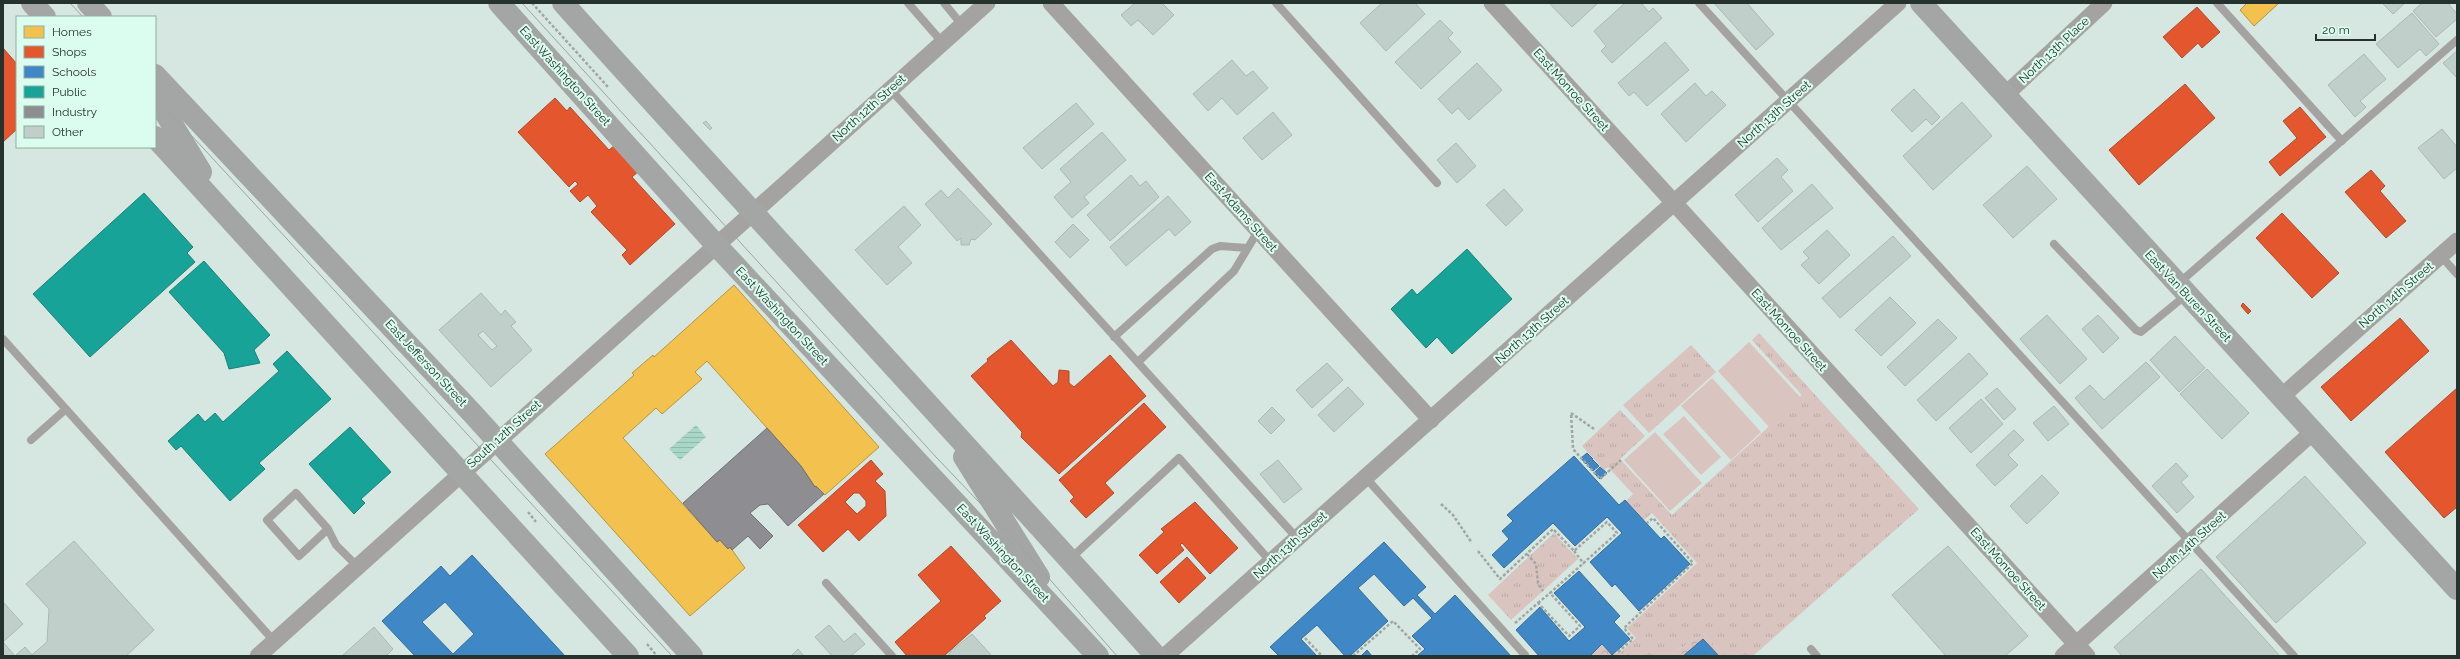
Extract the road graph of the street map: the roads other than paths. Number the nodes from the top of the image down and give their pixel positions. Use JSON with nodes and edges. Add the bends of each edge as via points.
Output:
{"nodes":[{"id":1,"x":32,"y":3,"type":"edge"},
{"id":2,"x":88,"y":3,"type":"edge"},
{"id":3,"x":499,"y":3,"type":"edge"},
{"id":4,"x":563,"y":3,"type":"edge"},
{"id":5,"x":908,"y":3,"type":"edge"},
{"id":6,"x":944,"y":3,"type":"edge"},
{"id":7,"x":987,"y":3,"type":"edge"},
{"id":8,"x":1051,"y":3,"type":"edge"},
{"id":9,"x":1276,"y":3,"type":"edge"},
{"id":10,"x":1492,"y":3,"type":"edge"},
{"id":11,"x":1699,"y":3,"type":"edge"},
{"id":12,"x":1898,"y":3,"type":"edge"},
{"id":13,"x":1921,"y":3,"type":"edge"},
{"id":14,"x":2104,"y":3,"type":"edge"},
{"id":15,"x":2217,"y":3,"type":"edge"},
{"id":16,"x":44,"y":16,"type":"edge"},
{"id":17,"x":100,"y":16,"type":"edge"},
{"id":18,"x":962,"y":25,"type":"junction"},
{"id":19,"x":2457,"y":40,"type":"edge"},
{"id":20,"x":942,"y":42,"type":"junction"},
{"id":21,"x":156,"y":76,"type":"edge"},
{"id":22,"x":890,"y":89,"type":"junction"},
{"id":23,"x":2004,"y":96,"type":"junction"},
{"id":24,"x":156,"y":98,"type":"edge"},
{"id":25,"x":1789,"y":101,"type":"junction"},
{"id":26,"x":156,"y":138,"type":"edge"},
{"id":27,"x":2342,"y":141,"type":"junction"},
{"id":28,"x":1437,"y":183,"type":"dead end"},
{"id":29,"x":1673,"y":204,"type":"junction"},
{"id":30,"x":752,"y":213,"type":"junction"},
{"id":31,"x":226,"y":214,"type":"junction"},
{"id":32,"x":1258,"y":230,"type":"junction"},
{"id":33,"x":2457,"y":241,"type":"edge"},
{"id":34,"x":2054,"y":244,"type":"dead end"},
{"id":35,"x":717,"y":246,"type":"junction"},
{"id":36,"x":1247,"y":248,"type":"junction"},
{"id":37,"x":2441,"y":256,"type":"junction"},
{"id":38,"x":2457,"y":274,"type":"edge"},
{"id":39,"x":2182,"y":289,"type":"junction"},
{"id":40,"x":1114,"y":337,"type":"junction"},
{"id":41,"x":3,"y":339,"type":"edge"},
{"id":42,"x":1138,"y":362,"type":"junction"},
{"id":43,"x":2281,"y":397,"type":"junction"},
{"id":44,"x":931,"y":405,"type":"junction"},
{"id":45,"x":66,"y":409,"type":"junction"},
{"id":46,"x":1431,"y":420,"type":"junction"},
{"id":47,"x":2313,"y":432,"type":"junction"},
{"id":48,"x":31,"y":440,"type":"dead end"},
{"id":49,"x":497,"y":440,"type":"junction"},
{"id":50,"x":461,"y":473,"type":"junction"},
{"id":51,"x":1366,"y":478,"type":"junction"},
{"id":52,"x":328,"y":529,"type":"junction"},
{"id":53,"x":1297,"y":538,"type":"junction"},
{"id":54,"x":2192,"y":543,"type":"junction"},
{"id":55,"x":1070,"y":559,"type":"junction"},
{"id":56,"x":1271,"y":562,"type":"junction"},
{"id":57,"x":357,"y":566,"type":"junction"},
{"id":58,"x":826,"y":584,"type":"dead end"},
{"id":59,"x":2457,"y":589,"type":"edge"},
{"id":60,"x":1070,"y":625,"type":"junction"},
{"id":61,"x":274,"y":641,"type":"junction"},
{"id":62,"x":1811,"y":649,"type":"dead end"},
{"id":63,"x":2082,"y":650,"type":"edge"},
{"id":64,"x":1526,"y":655,"type":"edge"},
{"id":65,"x":258,"y":656,"type":"edge"},
{"id":66,"x":628,"y":656,"type":"edge"},
{"id":67,"x":692,"y":656,"type":"edge"},
{"id":68,"x":892,"y":656,"type":"edge"},
{"id":69,"x":1098,"y":656,"type":"edge"},
{"id":70,"x":1156,"y":656,"type":"edge"},
{"id":71,"x":1165,"y":656,"type":"edge"},
{"id":72,"x":1817,"y":656,"type":"edge"},
{"id":73,"x":2063,"y":656,"type":"edge"},
{"id":74,"x":2294,"y":656,"type":"edge"}],
"edges":[{"from":1,"to":16,"type":"main road"},
{"from":2,"to":17,"type":"main road"},
{"from":3,"to":35,"type":"main road","name":"East Washington Street"},
{"from":4,"to":30,"type":"main road","name":"East Washington Street"},
{"from":5,"to":20,"type":"lane"},
{"from":6,"to":18,"type":"lane"},
{"from":7,"to":18,"type":"street","name":"North 12th Street"},
{"from":8,"to":32,"type":"street","name":"East Adams Street"},
{"from":9,"to":28,"type":"lane"},
{"from":10,"to":29,"type":"street","name":"East Monroe Street"},
{"from":11,"to":25,"type":"lane"},
{"from":12,"to":25,"type":"street","name":"North 13th Street"},
{"from":13,"to":23,"type":"main road","name":"East Van Buren Street"},
{"from":14,"to":23,"type":"street","name":"North 13th Place"},
{"from":15,"to":27,"type":"lane"},
{"from":18,"to":20,"type":"street","name":"North 12th Street"},
{"from":19,"to":27,"type":"lane"},
{"from":20,"to":22,"type":"street","name":"North 12th Street"},
{"from":21,"to":49,"type":"main road","name":"East Jefferson Street"},
{"from":22,"to":30,"type":"street","name":"North 12th Street"},
{"from":22,"to":40,"type":"lane"},
{"from":23,"to":39,"type":"main road","name":"East Van Buren Street"},
{"from":24,"to":31,"type":"main road"},
{"from":25,"to":29,"type":"street","name":"North 13th Street"},
{"from":25,"to":54,"type":"lane"},
{"from":26,"to":31,"type":"main road"},
{"from":27,"to":39,"type":"lane"},
{"from":29,"to":46,"type":"street","name":"North 13th Street"},
{"from":29,"to":63,"type":"street","name":"East Monroe Street"},
{"from":30,"to":35,"type":"street","name":"South 12th Street"},
{"from":30,"to":44,"type":"main road","name":"East Washington Street"},
{"from":31,"to":50,"type":"main road"},
{"from":32,"to":36,"type":"lane"},
{"from":32,"to":46,"type":"street","name":"East Adams Street"},
{"from":33,"to":37,"type":"street","name":"North 14th Street"},
{"from":34,"to":39,"type":"lane","via":[[2136,330],[2141,332]]},
{"from":35,"to":49,"type":"street","name":"South 12th Street"},
{"from":35,"to":60,"type":"main road","name":"East Washington Street"},
{"from":36,"to":40,"type":"lane","via":[[1220,246],[1212,249]]},
{"from":36,"to":42,"type":"lane","via":[[1234,271]]},
{"from":37,"to":38,"type":"lane"},
{"from":37,"to":43,"type":"street","name":"North 14th Street"},
{"from":39,"to":43,"type":"main road","name":"East Van Buren Street"},
{"from":40,"to":42,"type":"lane"},
{"from":41,"to":45,"type":"lane"},
{"from":42,"to":53,"type":"lane"},
{"from":43,"to":47,"type":"main road","name":"East Van Buren Street"},
{"from":44,"to":55,"type":"main road","name":"East Washington Street"},
{"from":44,"to":60,"type":"main road","name":"East Washington Street"},
{"from":45,"to":48,"type":"lane"},
{"from":45,"to":61,"type":"lane"},
{"from":46,"to":51,"type":"street","name":"North 13th Street"},
{"from":47,"to":54,"type":"street","name":"North 14th Street"},
{"from":47,"to":59,"type":"main road","name":"East Van Buren Street"},
{"from":49,"to":50,"type":"street","name":"South 12th Street"},
{"from":49,"to":67,"type":"main road","name":"East Jefferson Street"},
{"from":50,"to":57,"type":"street","name":"South 12th Street"},
{"from":50,"to":66,"type":"main road"},
{"from":51,"to":53,"type":"street","name":"North 13th Street"},
{"from":51,"to":64,"type":"lane"},
{"from":52,"to":52,"type":"lane","via":[[296,493],[266,520],[299,556]]},
{"from":52,"to":57,"type":"lane","via":[[336,545]]},
{"from":53,"to":56,"type":"street","name":"North 13th Street"},
{"from":54,"to":63,"type":"street","name":"North 14th Street"},
{"from":54,"to":74,"type":"lane"},
{"from":55,"to":56,"type":"lane","via":[[1179,458]]},
{"from":55,"to":70,"type":"main road","name":"East Washington Street"},
{"from":56,"to":71,"type":"street","name":"North 13th Street"},
{"from":57,"to":61,"type":"street","name":"South 12th Street"},
{"from":58,"to":68,"type":"lane"},
{"from":60,"to":69,"type":"main road","name":"East Washington Street"},
{"from":61,"to":65,"type":"street","name":"South 12th Street"},
{"from":62,"to":72,"type":"lane"},
{"from":63,"to":73,"type":"street","name":"North 14th Street"}]}
